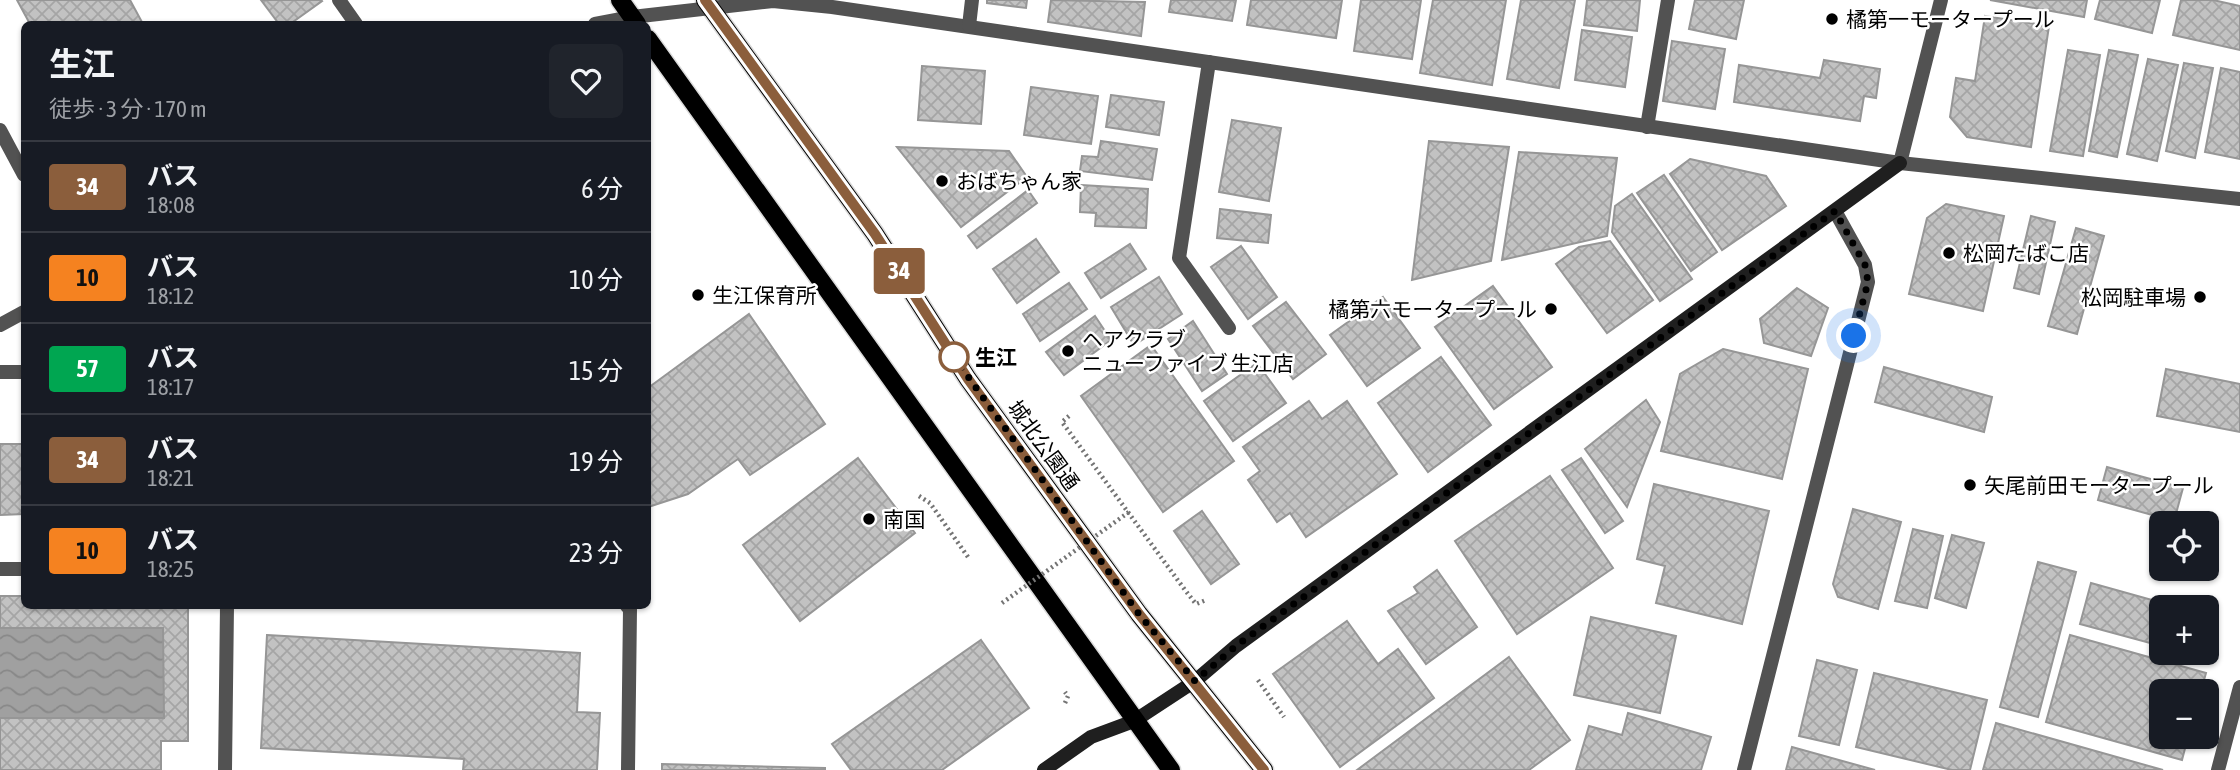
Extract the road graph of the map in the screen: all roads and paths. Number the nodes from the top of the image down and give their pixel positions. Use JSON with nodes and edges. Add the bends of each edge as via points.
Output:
{"nodes":[{"id":1,"x":338,"y":0,"type":"edge"},
{"id":2,"x":620,"y":0,"type":"edge"},
{"id":3,"x":972,"y":0,"type":"edge"},
{"id":4,"x":1668,"y":0,"type":"edge"},
{"id":5,"x":1941,"y":0,"type":"edge"},
{"id":6,"x":773,"y":1,"type":"edge"},
{"id":7,"x":707,"y":3,"type":"edge"},
{"id":8,"x":634,"y":20,"type":"edge"},
{"id":9,"x":354,"y":21,"type":"edge"},
{"id":10,"x":969,"y":26,"type":"junction"},
{"id":11,"x":651,"y":43,"type":"edge"},
{"id":12,"x":1209,"y":62,"type":"junction"},
{"id":13,"x":1647,"y":127,"type":"junction"},
{"id":14,"x":0,"y":130,"type":"edge"},
{"id":15,"x":1900,"y":163,"type":"junction"},
{"id":16,"x":21,"y":169,"type":"edge"},
{"id":17,"x":2240,"y":199,"type":"edge"},
{"id":18,"x":1835,"y":211,"type":"junction"},
{"id":19,"x":21,"y":314,"type":"edge"},
{"id":20,"x":0,"y":325,"type":"edge"},
{"id":21,"x":1229,"y":328,"type":"dead end"},
{"id":22,"x":0,"y":372,"type":"edge"},
{"id":23,"x":21,"y":372,"type":"edge"},
{"id":24,"x":1069,"y":416,"type":"dead end"},
{"id":25,"x":919,"y":496,"type":"dead end"},
{"id":26,"x":1129,"y":512,"type":"junction"},
{"id":27,"x":947,"y":527,"type":"dead end"},
{"id":28,"x":0,"y":569,"type":"edge"},
{"id":29,"x":21,"y":569,"type":"edge"},
{"id":30,"x":1206,"y":600,"type":"dead end"},
{"id":31,"x":1002,"y":603,"type":"dead end"},
{"id":32,"x":227,"y":609,"type":"edge"},
{"id":33,"x":630,"y":609,"type":"edge"},
{"id":34,"x":1258,"y":680,"type":"dead end"},
{"id":35,"x":1195,"y":681,"type":"junction"},
{"id":36,"x":1062,"y":687,"type":"dead end"},
{"id":37,"x":2240,"y":687,"type":"edge"},
{"id":38,"x":1065,"y":703,"type":"dead end"},
{"id":39,"x":1284,"y":717,"type":"dead end"},
{"id":40,"x":1134,"y":721,"type":"junction"},
{"id":41,"x":225,"y":770,"type":"edge"},
{"id":42,"x":628,"y":770,"type":"edge"},
{"id":43,"x":1044,"y":770,"type":"edge"},
{"id":44,"x":1171,"y":770,"type":"edge"},
{"id":45,"x":1264,"y":770,"type":"edge"},
{"id":46,"x":1744,"y":770,"type":"edge"},
{"id":47,"x":2218,"y":770,"type":"edge"}],
"edges":[{"from":1,"to":9,"type":"street"},
{"from":2,"to":8,"type":"main road"},
{"from":3,"to":10,"type":"street"},
{"from":4,"to":13,"type":"street"},
{"from":5,"to":15,"type":"street"},
{"from":6,"to":7,"type":"street"},
{"from":6,"to":10,"type":"street"},
{"from":7,"to":8,"type":"street"},
{"from":7,"to":35,"type":"main road","name":"城北公園通","via":[[875,234],[968,379],[1139,614]]},
{"from":10,"to":12,"type":"street"},
{"from":11,"to":40,"type":"main road"},
{"from":12,"to":13,"type":"street"},
{"from":12,"to":21,"type":"street","via":[[1179,258]]},
{"from":13,"to":15,"type":"street"},
{"from":14,"to":16,"type":"street"},
{"from":15,"to":17,"type":"street"},
{"from":15,"to":18,"type":"street"},
{"from":18,"to":35,"type":"street"},
{"from":18,"to":46,"type":"street","via":[[1865,265],[1868,282]]},
{"from":19,"to":20,"type":"street"},
{"from":22,"to":23,"type":"street"},
{"from":24,"to":26,"type":"path","via":[[1062,422]]},
{"from":25,"to":27,"type":"path"},
{"from":26,"to":30,"type":"path","via":[[1196,604]]},
{"from":26,"to":31,"type":"path","bridge":true},
{"from":28,"to":29,"type":"street"},
{"from":32,"to":41,"type":"street"},
{"from":33,"to":42,"type":"street"},
{"from":34,"to":39,"type":"path"},
{"from":35,"to":40,"type":"street"},
{"from":35,"to":45,"type":"main road","name":"城北公園通"},
{"from":36,"to":38,"type":"path","via":[[1068,696]]},
{"from":37,"to":47,"type":"street"},
{"from":40,"to":43,"type":"street","via":[[1091,737]]},
{"from":40,"to":44,"type":"main road"}]}
